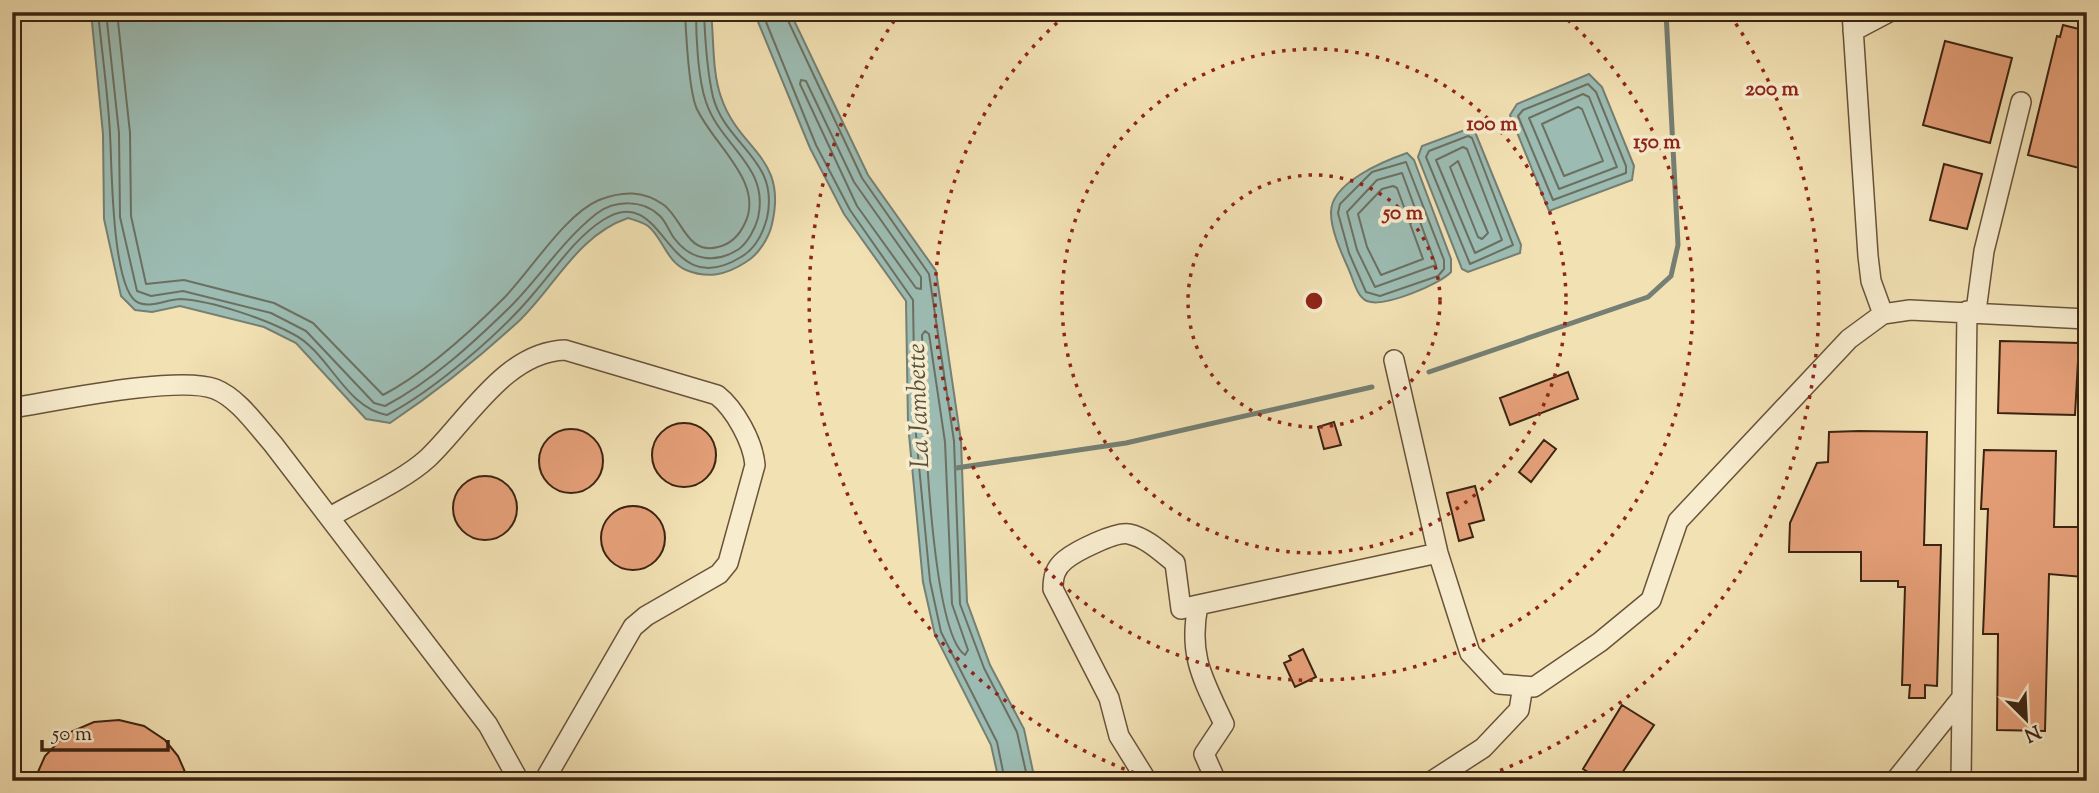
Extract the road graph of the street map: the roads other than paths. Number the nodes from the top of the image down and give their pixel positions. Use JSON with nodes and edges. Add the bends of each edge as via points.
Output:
{"nodes":[{"id":1,"x":1889,"y":12,"type":"edge"},
{"id":2,"x":1853,"y":22,"type":"edge"},
{"id":3,"x":2021,"y":102,"type":"dead end"},
{"id":4,"x":1971,"y":311,"type":"junction"},
{"id":5,"x":1883,"y":314,"type":"junction"},
{"id":6,"x":2087,"y":319,"type":"edge"},
{"id":7,"x":1394,"y":360,"type":"dead end"},
{"id":8,"x":12,"y":408,"type":"edge"},
{"id":9,"x":330,"y":517,"type":"junction"},
{"id":10,"x":1438,"y":553,"type":"junction"},
{"id":11,"x":1198,"y":605,"type":"junction"},
{"id":12,"x":1523,"y":686,"type":"junction"},
{"id":13,"x":1960,"y":700,"type":"junction"},
{"id":14,"x":519,"y":781,"type":"edge"},
{"id":15,"x":544,"y":781,"type":"edge"},
{"id":16,"x":1147,"y":781,"type":"edge"},
{"id":17,"x":1216,"y":781,"type":"edge"},
{"id":18,"x":1432,"y":781,"type":"edge"},
{"id":19,"x":1895,"y":781,"type":"edge"},
{"id":20,"x":1961,"y":781,"type":"edge"}],
"edges":[{"from":1,"to":2,"type":"street"},
{"from":2,"to":5,"type":"street","via":[[1868,256]]},
{"from":3,"to":4,"type":"street"},
{"from":4,"to":5,"type":"street"},
{"from":4,"to":6,"type":"street"},
{"from":4,"to":13,"type":"street"},
{"from":5,"to":12,"type":"street","via":[[1808,379],[1678,521],[1651,600],[1534,687]]},
{"from":7,"to":10,"type":"street"},
{"from":8,"to":9,"type":"street","via":[[180,384],[215,389],[237,404],[273,444]]},
{"from":9,"to":14,"type":"street","via":[[488,725]]},
{"from":9,"to":15,"type":"street","via":[[427,459],[504,377],[553,350],[716,394],[727,402],[755,465],[728,564],[633,627]]},
{"from":10,"to":11,"type":"street"},
{"from":10,"to":12,"type":"street","via":[[1470,653],[1499,684]]},
{"from":11,"to":16,"type":"street","via":[[1181,609],[1175,563],[1149,542],[1129,534],[1115,534],[1065,560],[1053,575],[1053,589],[1109,698],[1119,736]]},
{"from":11,"to":17,"type":"street","via":[[1196,663],[1224,724],[1204,754]]},
{"from":12,"to":18,"type":"street","via":[[1519,710],[1483,748]]},
{"from":13,"to":19,"type":"street"},
{"from":13,"to":20,"type":"street"}]}
